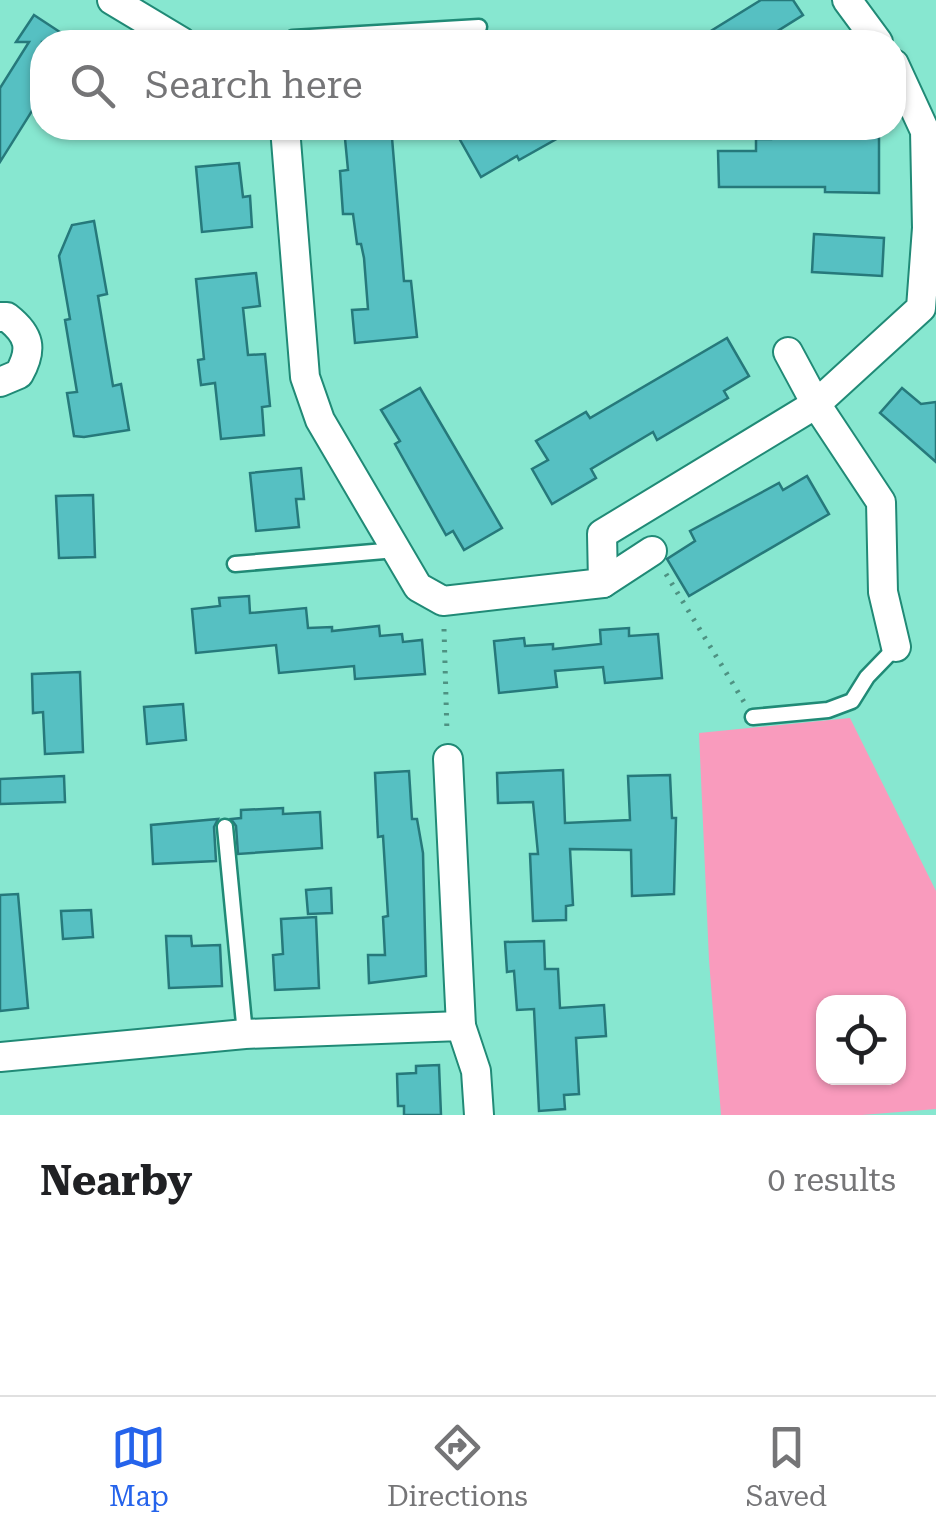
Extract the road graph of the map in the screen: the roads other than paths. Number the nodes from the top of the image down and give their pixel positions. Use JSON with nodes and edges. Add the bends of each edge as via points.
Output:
{"nodes":[{"id":1,"x":112,"y":0,"type":"edge"},
{"id":2,"x":847,"y":0,"type":"edge"},
{"id":3,"x":479,"y":27,"type":"dead end"},
{"id":4,"x":162,"y":30,"type":"edge"},
{"id":5,"x":428,"y":30,"type":"edge"},
{"id":6,"x":869,"y":30,"type":"edge"},
{"id":7,"x":906,"y":90,"type":"edge"},
{"id":8,"x":286,"y":140,"type":"edge"},
{"id":9,"x":0,"y":317,"type":"edge"},
{"id":10,"x":788,"y":352,"type":"dead end"},
{"id":11,"x":0,"y":382,"type":"edge"},
{"id":12,"x":816,"y":404,"type":"junction"},
{"id":13,"x":397,"y":550,"type":"junction"},
{"id":14,"x":652,"y":551,"type":"road end"},
{"id":15,"x":235,"y":564,"type":"dead end"},
{"id":16,"x":603,"y":583,"type":"junction"},
{"id":17,"x":896,"y":647,"type":"joint"},
{"id":18,"x":753,"y":717,"type":"road end"},
{"id":19,"x":448,"y":759,"type":"road end"},
{"id":20,"x":225,"y":827,"type":"dead end"},
{"id":21,"x":461,"y":1026,"type":"junction"},
{"id":22,"x":245,"y":1034,"type":"junction"},
{"id":23,"x":0,"y":1058,"type":"edge"},
{"id":24,"x":479,"y":1115,"type":"edge"}],
"edges":[{"from":1,"to":4,"type":"street"},
{"from":2,"to":6,"type":"street"},
{"from":3,"to":5,"type":"lane"},
{"from":7,"to":12,"type":"street","via":[[925,131],[928,228],[920,308]]},
{"from":8,"to":13,"type":"street","via":[[305,377],[320,420]]},
{"from":9,"to":11,"type":"street","via":[[26,331],[30,354],[19,374]]},
{"from":10,"to":12,"type":"street"},
{"from":12,"to":16,"type":"street","via":[[602,534]]},
{"from":12,"to":17,"type":"street","via":[[881,502],[882,592]]},
{"from":13,"to":15,"type":"lane"},
{"from":13,"to":16,"type":"street","via":[[418,586],[444,601]]},
{"from":14,"to":16,"type":"street"},
{"from":17,"to":18,"type":"lane","via":[[852,701],[828,710]]},
{"from":19,"to":21,"type":"street"},
{"from":20,"to":22,"type":"lane"},
{"from":21,"to":22,"type":"street"},
{"from":21,"to":24,"type":"street","via":[[476,1071]]},
{"from":22,"to":23,"type":"street"}]}
